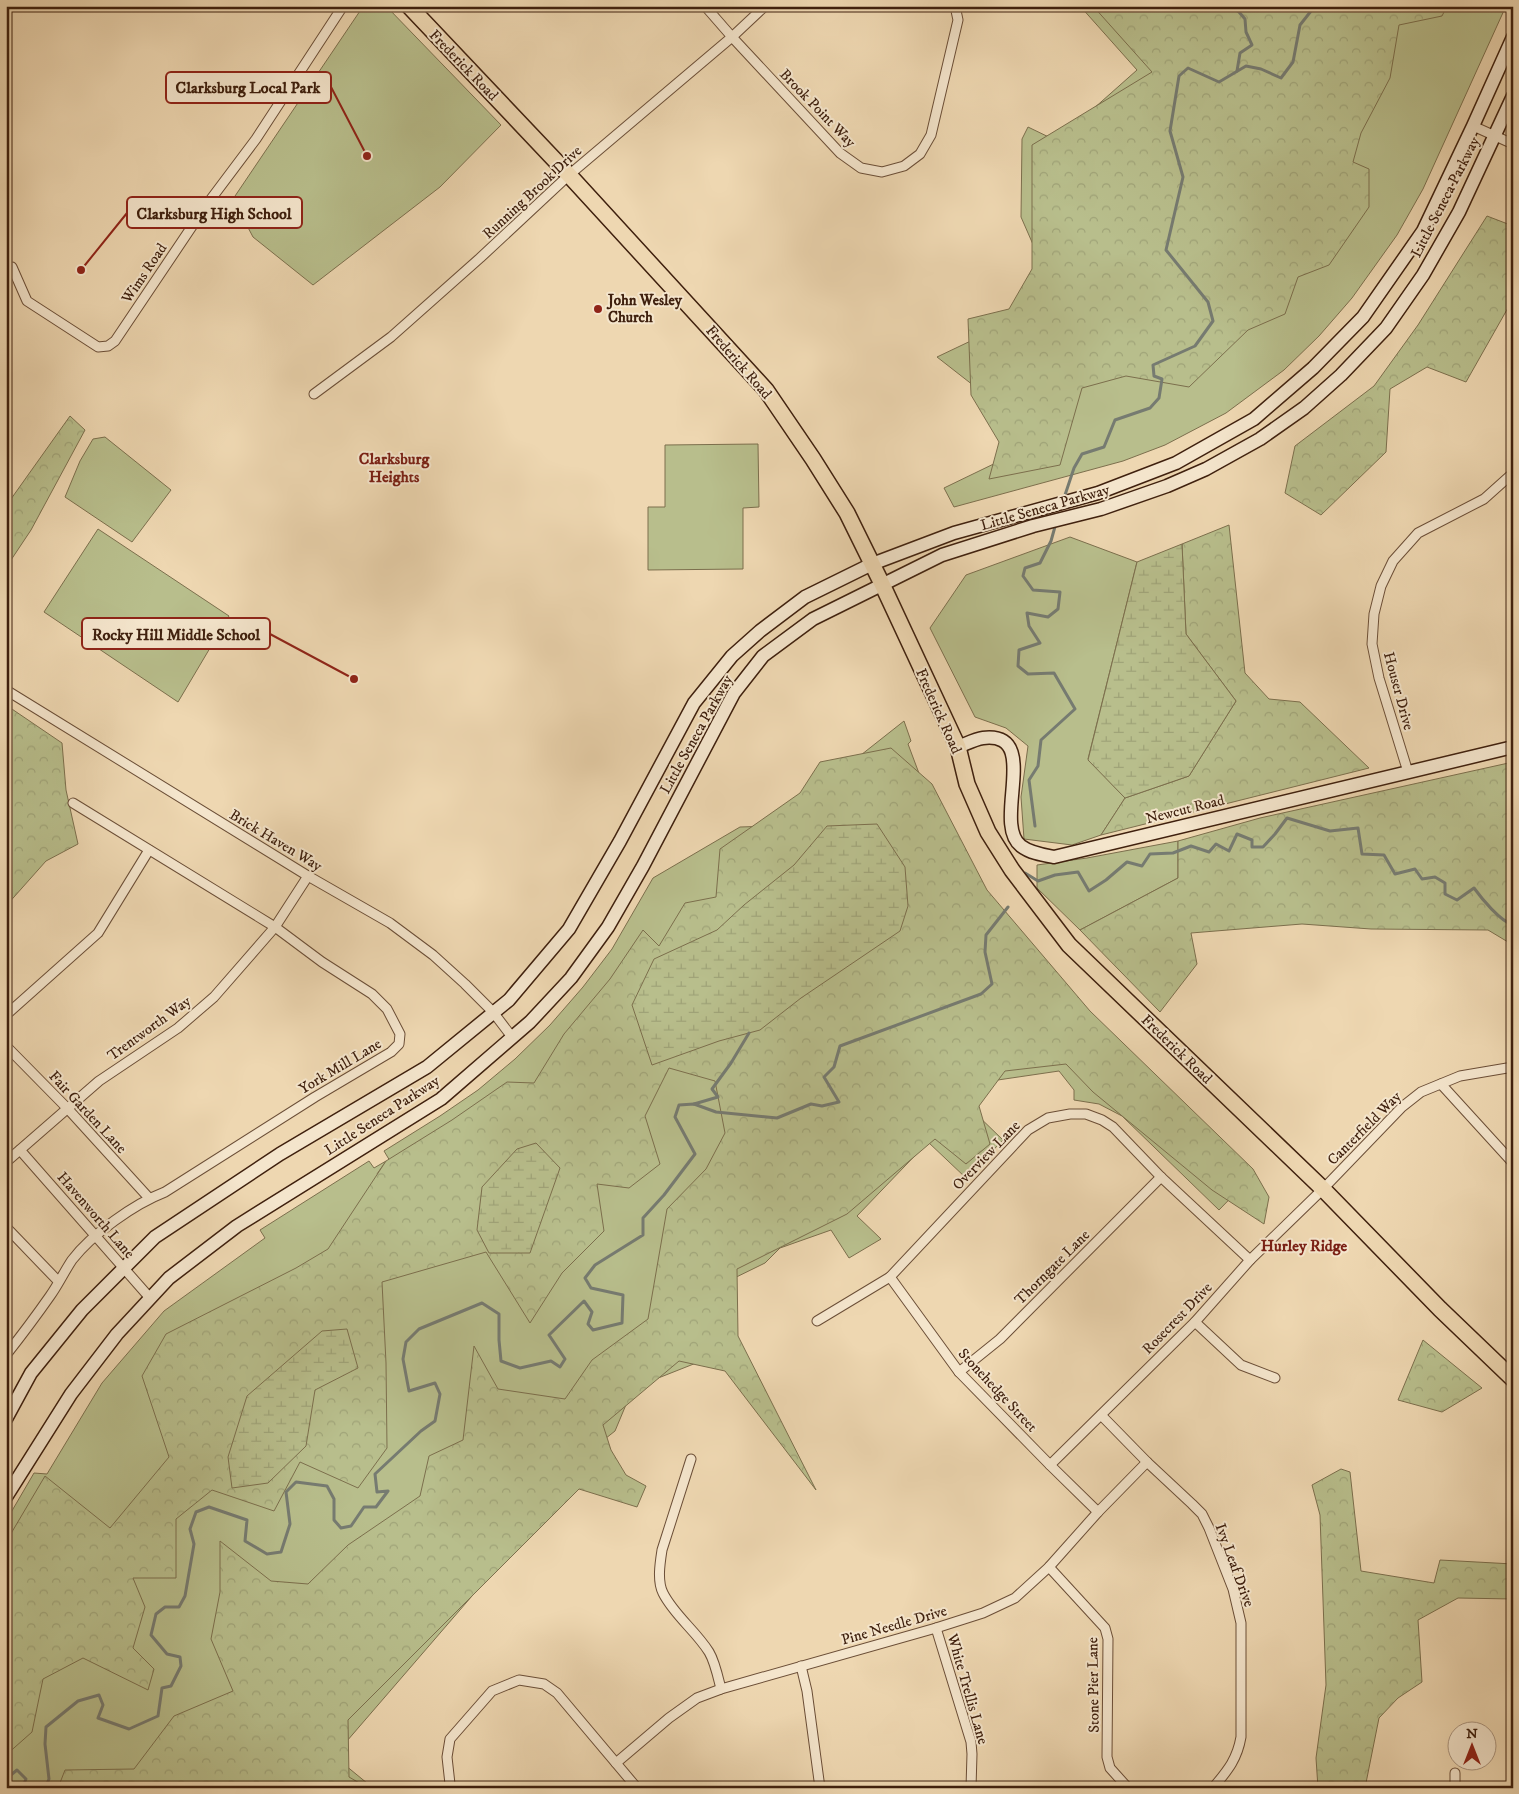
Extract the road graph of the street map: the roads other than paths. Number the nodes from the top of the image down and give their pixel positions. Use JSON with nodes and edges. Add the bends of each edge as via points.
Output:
{"nodes":[{"id":1,"x":343,"y":6,"type":"edge"},
{"id":2,"x":409,"y":6,"type":"edge"},
{"id":3,"x":705,"y":6,"type":"edge"},
{"id":4,"x":765,"y":6,"type":"edge"},
{"id":5,"x":956,"y":6,"type":"edge"},
{"id":6,"x":732,"y":37,"type":"junction"},
{"id":7,"x":1513,"y":37,"type":"edge"},
{"id":8,"x":1513,"y":96,"type":"edge"},
{"id":9,"x":1473,"y":126,"type":"junction"},
{"id":10,"x":1494,"y":136,"type":"junction"},
{"id":11,"x":1513,"y":144,"type":"edge"},
{"id":12,"x":569,"y":175,"type":"junction"},
{"id":13,"x":12,"y":267,"type":"dead end"},
{"id":14,"x":314,"y":394,"type":"dead end"},
{"id":15,"x":1513,"y":473,"type":"edge"},
{"id":16,"x":872,"y":564,"type":"junction"},
{"id":17,"x":882,"y":584,"type":"junction"},
{"id":18,"x":6,"y":690,"type":"edge"},
{"id":19,"x":1513,"y":746,"type":"edge"},
{"id":20,"x":958,"y":747,"type":"junction"},
{"id":21,"x":1408,"y":772,"type":"junction"},
{"id":22,"x":73,"y":803,"type":"dead end"},
{"id":23,"x":149,"y":850,"type":"junction"},
{"id":24,"x":308,"y":876,"type":"junction"},
{"id":25,"x":275,"y":927,"type":"junction"},
{"id":26,"x":494,"y":1012,"type":"junction"},
{"id":27,"x":6,"y":1016,"type":"edge"},
{"id":28,"x":512,"y":1036,"type":"junction"},
{"id":29,"x":6,"y":1046,"type":"edge"},
{"id":30,"x":1513,"y":1067,"type":"edge"},
{"id":31,"x":1441,"y":1084,"type":"junction"},
{"id":32,"x":68,"y":1109,"type":"junction"},
{"id":33,"x":20,"y":1150,"type":"junction"},
{"id":34,"x":6,"y":1162,"type":"edge"},
{"id":35,"x":1513,"y":1162,"type":"edge"},
{"id":36,"x":1161,"y":1177,"type":"junction"},
{"id":37,"x":1323,"y":1189,"type":"junction"},
{"id":38,"x":149,"y":1198,"type":"junction"},
{"id":39,"x":6,"y":1227,"type":"edge"},
{"id":40,"x":96,"y":1236,"type":"junction"},
{"id":41,"x":1250,"y":1260,"type":"junction"},
{"id":42,"x":124,"y":1268,"type":"junction"},
{"id":43,"x":890,"y":1277,"type":"junction"},
{"id":44,"x":58,"y":1281,"type":"junction"},
{"id":45,"x":150,"y":1298,"type":"junction"},
{"id":46,"x":817,"y":1321,"type":"dead end"},
{"id":47,"x":1195,"y":1322,"type":"junction"},
{"id":48,"x":6,"y":1355,"type":"edge"},
{"id":49,"x":959,"y":1372,"type":"junction"},
{"id":50,"x":1275,"y":1378,"type":"dead end"},
{"id":51,"x":1513,"y":1379,"type":"edge"},
{"id":52,"x":1101,"y":1415,"type":"junction"},
{"id":53,"x":6,"y":1419,"type":"edge"},
{"id":54,"x":691,"y":1460,"type":"dead end"},
{"id":55,"x":1147,"y":1462,"type":"junction"},
{"id":56,"x":1050,"y":1465,"type":"junction"},
{"id":57,"x":6,"y":1497,"type":"edge"},
{"id":58,"x":1098,"y":1512,"type":"junction"},
{"id":59,"x":1049,"y":1567,"type":"junction"},
{"id":60,"x":936,"y":1628,"type":"junction"},
{"id":61,"x":800,"y":1666,"type":"junction"},
{"id":62,"x":721,"y":1689,"type":"junction"},
{"id":63,"x":616,"y":1763,"type":"junction"},
{"id":64,"x":1455,"y":1773,"type":"dead end"},
{"id":65,"x":454,"y":1788,"type":"edge"},
{"id":66,"x":637,"y":1788,"type":"edge"},
{"id":67,"x":820,"y":1788,"type":"edge"},
{"id":68,"x":971,"y":1788,"type":"edge"},
{"id":69,"x":1128,"y":1788,"type":"edge"},
{"id":70,"x":1213,"y":1788,"type":"edge"},
{"id":71,"x":1455,"y":1788,"type":"edge"}],
"edges":[{"from":1,"to":13,"type":"street","name":"Wims Road","via":[[256,139],[205,207],[115,341],[108,346],[98,346],[27,301]]},
{"from":2,"to":12,"type":"main road","name":"Frederick Road"},
{"from":3,"to":6,"type":"street","name":"Brook Point Way"},
{"from":4,"to":6,"type":"street","name":"Running Brook Drive"},
{"from":5,"to":6,"type":"street","name":"Brook Point Way","via":[[958,20],[932,135],[920,154],[904,166],[882,172],[861,168],[840,153]]},
{"from":6,"to":12,"type":"street","name":"Running Brook Drive"},
{"from":7,"to":9,"type":"street","name":"Little Seneca Parkway"},
{"from":8,"to":10,"type":"street","name":"Little Seneca Parkway"},
{"from":9,"to":10,"type":"street"},
{"from":9,"to":16,"type":"street","name":"Little Seneca Parkway","via":[[1423,231],[1363,317],[1313,368],[1254,419],[1176,463],[1098,493],[954,533]]},
{"from":10,"to":11,"type":"street"},
{"from":10,"to":17,"type":"street","name":"Little Seneca Parkway","via":[[1459,212],[1423,275],[1386,328],[1304,408],[1260,439],[1167,486],[1101,509],[1033,526],[942,555]]},
{"from":12,"to":14,"type":"street","name":"Running Brook Drive","via":[[391,337]]},
{"from":12,"to":16,"type":"main road","name":"Frederick Road","via":[[766,390],[847,513]]},
{"from":15,"to":21,"type":"street","name":"Houser Drive","via":[[1484,500],[1418,533],[1392,561],[1381,586],[1374,614],[1372,644]]},
{"from":16,"to":17,"type":"main road","name":"Frederick Road"},
{"from":16,"to":26,"type":"street","name":"Little Seneca Parkway","via":[[805,597],[732,656],[694,703],[569,929],[509,1000]]},
{"from":17,"to":20,"type":"main road","name":"Frederick Road"},
{"from":17,"to":28,"type":"street","name":"Little Seneca Parkway","via":[[813,619],[763,656],[734,693],[608,927],[571,978],[530,1022]]},
{"from":18,"to":24,"type":"street","name":"Brick Haven Way"},
{"from":19,"to":21,"type":"street","name":"Newcut Road"},
{"from":20,"to":21,"type":"street","name":"Newcut Road","via":[[983,738],[1007,744],[1013,755],[1015,772],[1010,805],[1013,835],[1020,846],[1054,857]]},
{"from":20,"to":37,"type":"main road","name":"Frederick Road","via":[[967,784],[988,832],[1012,870],[1069,945]]},
{"from":22,"to":23,"type":"street","name":"York Mill Lane"},
{"from":23,"to":25,"type":"street","name":"York Mill Lane"},
{"from":23,"to":27,"type":"street","via":[[98,933]]},
{"from":24,"to":25,"type":"street","name":"Trentworth Way"},
{"from":24,"to":26,"type":"street","name":"Brick Haven Way","via":[[390,923],[433,955]]},
{"from":25,"to":32,"type":"street","name":"Trentworth Way","via":[[214,997],[178,1028],[99,1081]]},
{"from":25,"to":38,"type":"street","name":"York Mill Lane","via":[[372,994],[394,1021],[400,1034],[398,1044],[391,1052],[164,1192]]},
{"from":26,"to":28,"type":"street","name":"Brick Haven Way"},
{"from":26,"to":42,"type":"street","name":"Little Seneca Parkway","via":[[427,1068],[280,1154],[155,1237]]},
{"from":28,"to":45,"type":"street","name":"Little Seneca Parkway","via":[[441,1099],[237,1226],[169,1278]]},
{"from":29,"to":32,"type":"street","name":"Fair Garden Lane"},
{"from":30,"to":31,"type":"street","name":"Canterfield Way","via":[[1460,1076]]},
{"from":31,"to":35,"type":"street"},
{"from":31,"to":37,"type":"street","name":"Canterfield Way","via":[[1421,1092],[1402,1108]]},
{"from":32,"to":33,"type":"street","name":"Trentworth Way"},
{"from":32,"to":38,"type":"street","name":"Fair Garden Lane"},
{"from":33,"to":34,"type":"street","name":"Trentworth Way"},
{"from":33,"to":40,"type":"street","name":"Havenworth Lane"},
{"from":36,"to":41,"type":"street","name":"Overview Lane"},
{"from":36,"to":43,"type":"street","name":"Overview Lane","via":[[1113,1127],[1102,1120],[1086,1114],[1048,1118],[1028,1130]]},
{"from":36,"to":49,"type":"street","name":"Thorngate Lane","via":[[1000,1340]]},
{"from":37,"to":41,"type":"street","name":"Rosecrest Drive"},
{"from":37,"to":51,"type":"main road","name":"Frederick Road"},
{"from":38,"to":40,"type":"street","name":"York Mill Lane"},
{"from":39,"to":44,"type":"street"},
{"from":40,"to":42,"type":"street","name":"Havenworth Lane"},
{"from":40,"to":44,"type":"street","name":"York Mill Lane","via":[[74,1258]]},
{"from":41,"to":47,"type":"street","name":"Rosecrest Drive"},
{"from":42,"to":45,"type":"street","name":"Havenworth Lane"},
{"from":42,"to":53,"type":"street","name":"Little Seneca Parkway","via":[[82,1310],[31,1373]]},
{"from":43,"to":46,"type":"street","name":"Overview Lane"},
{"from":43,"to":49,"type":"street","name":"Stonehedge Street"},
{"from":44,"to":48,"type":"street","name":"York Mill Lane","via":[[52,1294]]},
{"from":45,"to":57,"type":"street","name":"Little Seneca Parkway","via":[[117,1334],[71,1394]]},
{"from":47,"to":50,"type":"street","via":[[1241,1365]]},
{"from":47,"to":52,"type":"street","name":"Rosecrest Drive"},
{"from":49,"to":56,"type":"street","name":"Stonehedge Street"},
{"from":52,"to":55,"type":"street","name":"Ivy Leaf Drive"},
{"from":52,"to":56,"type":"street","name":"Rosecrest Drive"},
{"from":54,"to":62,"type":"street","via":[[662,1550],[660,1579],[662,1592],[710,1652]]},
{"from":55,"to":58,"type":"street","name":"Pine Needle Drive"},
{"from":55,"to":70,"type":"street","name":"Ivy Leaf Drive","via":[[1202,1514],[1230,1581],[1241,1623],[1239,1752]]},
{"from":56,"to":58,"type":"street","name":"Stonehedge Street"},
{"from":58,"to":59,"type":"street","name":"Pine Needle Drive"},
{"from":59,"to":60,"type":"street","name":"Pine Needle Drive","via":[[1015,1598],[983,1613]]},
{"from":59,"to":69,"type":"street","name":"Stone Pier Lane","via":[[1105,1628],[1108,1639],[1107,1757],[1110,1768]]},
{"from":60,"to":61,"type":"street","name":"Pine Needle Drive"},
{"from":60,"to":68,"type":"street","name":"White Trellis Lane","via":[[971,1742]]},
{"from":61,"to":62,"type":"street","name":"Pine Needle Drive"},
{"from":61,"to":67,"type":"street","via":[[807,1691]]},
{"from":62,"to":63,"type":"street","name":"Pine Needle Drive","via":[[697,1698]]},
{"from":63,"to":65,"type":"street","via":[[557,1693],[544,1684],[519,1680],[492,1691],[450,1739],[447,1757],[450,1784]]},
{"from":63,"to":66,"type":"street"},
{"from":64,"to":71,"type":"street"}]}
